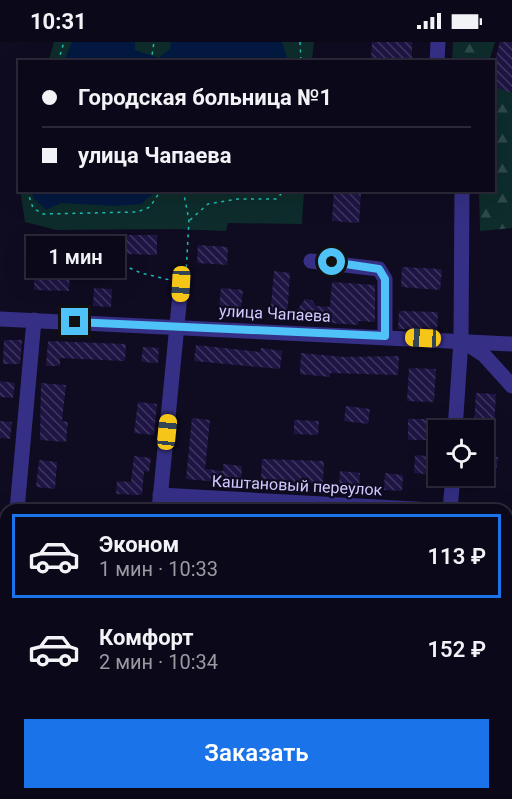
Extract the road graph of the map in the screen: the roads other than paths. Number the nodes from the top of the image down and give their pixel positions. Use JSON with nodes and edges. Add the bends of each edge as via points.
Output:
{"nodes":[{"id":1,"x":438,"y":42,"type":"edge"},
{"id":2,"x":437,"y":60,"type":"edge"},
{"id":3,"x":462,"y":192,"type":"edge"},
{"id":4,"x":311,"y":261,"type":"dead end"},
{"id":5,"x":181,"y":284,"type":"road end"},
{"id":6,"x":0,"y":318,"type":"edge"},
{"id":7,"x":34,"y":320,"type":"junction"},
{"id":8,"x":179,"y":326,"type":"junction"},
{"id":9,"x":385,"y":336,"type":"junction"},
{"id":10,"x":461,"y":340,"type":"junction"},
{"id":11,"x":512,"y":344,"type":"edge"},
{"id":12,"x":512,"y":386,"type":"edge"},
{"id":13,"x":456,"y":420,"type":"edge"},
{"id":14,"x":452,"y":486,"type":"edge"},
{"id":15,"x":159,"y":503,"type":"edge"},
{"id":16,"x":18,"y":504,"type":"edge"},
{"id":17,"x":198,"y":504,"type":"edge"},
{"id":18,"x":451,"y":504,"type":"edge"}],
"edges":[{"from":1,"to":2,"type":"street"},
{"from":3,"to":10,"type":"street"},
{"from":4,"to":9,"type":"street","via":[[379,269],[385,279]]},
{"from":5,"to":8,"type":"street"},
{"from":6,"to":7,"type":"street","name":"улица Чапаева"},
{"from":7,"to":8,"type":"street","name":"улица Чапаева"},
{"from":7,"to":16,"type":"street"},
{"from":8,"to":9,"type":"street","name":"улица Чапаева"},
{"from":8,"to":15,"type":"street"},
{"from":9,"to":10,"type":"street","name":"улица Чапаева"},
{"from":10,"to":11,"type":"street","name":"улица Чапаева"},
{"from":10,"to":12,"type":"street","via":[[484,354]]},
{"from":10,"to":13,"type":"street"},
{"from":14,"to":18,"type":"street"},
{"from":15,"to":17,"type":"street","name":"Каштановый переулок"}]}
